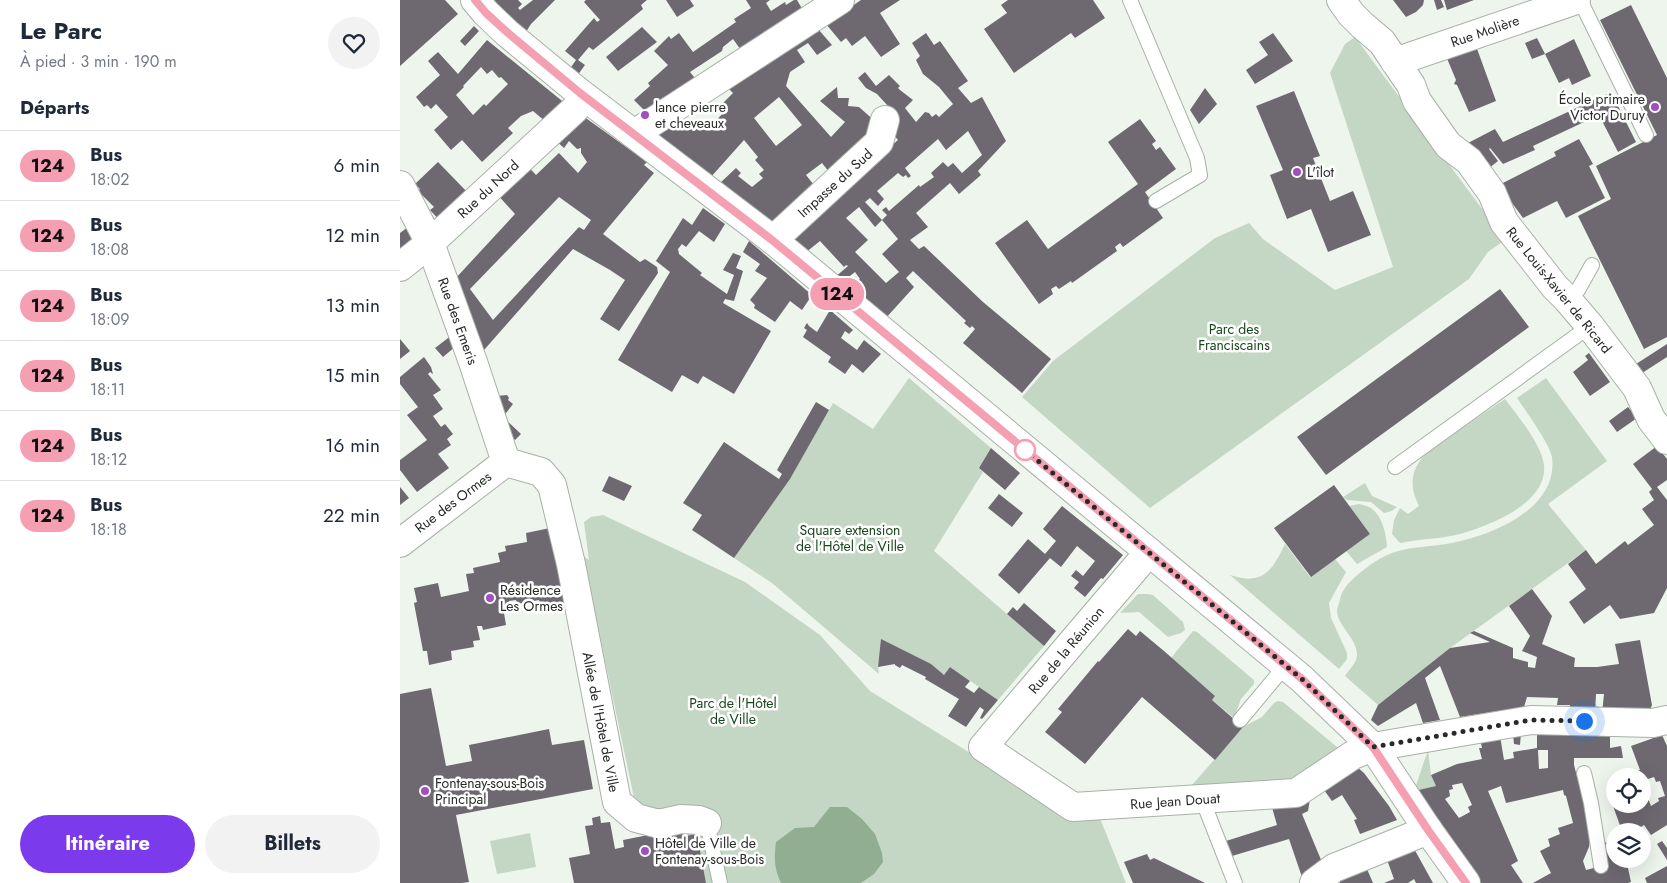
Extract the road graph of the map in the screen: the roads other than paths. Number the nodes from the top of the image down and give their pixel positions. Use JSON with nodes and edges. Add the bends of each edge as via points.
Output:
{"nodes":[{"id":1,"x":475,"y":0,"type":"edge"},
{"id":2,"x":840,"y":0,"type":"edge"},
{"id":3,"x":1130,"y":0,"type":"edge"},
{"id":4,"x":1341,"y":0,"type":"edge"},
{"id":5,"x":1576,"y":0,"type":"edge"},
{"id":6,"x":1580,"y":0,"type":"edge"},
{"id":7,"x":1395,"y":62,"type":"junction"},
{"id":8,"x":575,"y":109,"type":"dead end"},
{"id":9,"x":885,"y":120,"type":"dead end"},
{"id":10,"x":634,"y":134,"type":"junction"},
{"id":11,"x":1646,"y":135,"type":"dead end"},
{"id":12,"x":400,"y":185,"type":"edge"},
{"id":13,"x":1156,"y":202,"type":"dead end"},
{"id":14,"x":772,"y":240,"type":"junction"},
{"id":15,"x":430,"y":243,"type":"junction"},
{"id":16,"x":1592,"y":265,"type":"dead end"},
{"id":17,"x":400,"y":267,"type":"edge"},
{"id":18,"x":1567,"y":299,"type":"junction"},
{"id":19,"x":1590,"y":326,"type":"junction"},
{"id":20,"x":1667,"y":440,"type":"edge"},
{"id":21,"x":506,"y":462,"type":"junction"},
{"id":22,"x":1395,"y":467,"type":"dead end"},
{"id":23,"x":400,"y":543,"type":"edge"},
{"id":24,"x":1149,"y":552,"type":"junction"},
{"id":25,"x":1286,"y":666,"type":"junction"},
{"id":26,"x":1240,"y":720,"type":"dead end"},
{"id":27,"x":1667,"y":720,"type":"edge"},
{"id":28,"x":983,"y":747,"type":"joint"},
{"id":29,"x":1373,"y":747,"type":"junction"},
{"id":30,"x":1584,"y":772,"type":"dead end"},
{"id":31,"x":1202,"y":799,"type":"junction"},
{"id":32,"x":707,"y":823,"type":"joint"},
{"id":33,"x":1428,"y":830,"type":"junction"},
{"id":34,"x":1600,"y":866,"type":"dead end"},
{"id":35,"x":720,"y":883,"type":"edge"},
{"id":36,"x":1235,"y":883,"type":"edge"},
{"id":37,"x":1314,"y":883,"type":"edge"},
{"id":38,"x":1466,"y":883,"type":"edge"}],
"edges":[{"from":1,"to":10,"type":"street","via":[[508,33]]},
{"from":2,"to":10,"type":"street"},
{"from":3,"to":13,"type":"lane","via":[[1198,158],[1200,175]]},
{"from":4,"to":7,"type":"street","name":"Rue Louis-Xavier de Ricard","via":[[1356,19],[1382,42]]},
{"from":5,"to":7,"type":"street","name":"Rue Molière"},
{"from":6,"to":11,"type":"lane"},
{"from":7,"to":18,"type":"street","name":"Rue Louis-Xavier de Ricard","via":[[1448,145],[1469,161],[1492,193],[1504,222]]},
{"from":8,"to":15,"type":"street","name":"Rue du Nord"},
{"from":9,"to":14,"type":"street","name":"Impasse du Sud","via":[[879,142]]},
{"from":10,"to":14,"type":"street"},
{"from":12,"to":15,"type":"street","name":"Rue des Emeris"},
{"from":14,"to":24,"type":"street"},
{"from":15,"to":17,"type":"street","name":"Rue du Nord"},
{"from":15,"to":21,"type":"street","name":"Rue des Emeris"},
{"from":16,"to":18,"type":"lane","via":[[1578,290]]},
{"from":18,"to":19,"type":"street","name":"Rue Louis-Xavier de Ricard"},
{"from":19,"to":20,"type":"street","name":"Rue Louis-Xavier de Ricard","via":[[1637,388],[1651,419]]},
{"from":19,"to":22,"type":"lane"},
{"from":21,"to":23,"type":"street","name":"Rue des Ormes"},
{"from":21,"to":32,"type":"street","name":"Allée de l'Hôtel de Ville","via":[[541,472],[552,485],[571,564],[617,802],[636,818],[659,824],[681,819]]},
{"from":24,"to":25,"type":"street"},
{"from":24,"to":28,"type":"street","name":"Rue de la Réunion"},
{"from":25,"to":26,"type":"lane"},
{"from":25,"to":29,"type":"street"},
{"from":27,"to":29,"type":"street","name":"Rue Jean Douat","via":[[1653,723],[1531,720]]},
{"from":28,"to":31,"type":"street","name":"Rue Jean Douat","via":[[1074,807]]},
{"from":29,"to":31,"type":"street","name":"Rue Jean Douat","via":[[1353,755],[1296,793]]},
{"from":29,"to":33,"type":"street"},
{"from":30,"to":34,"type":"lane"},
{"from":31,"to":36,"type":"lane"},
{"from":32,"to":35,"type":"lane","name":"Allée de l'Hôtel de Ville"},
{"from":33,"to":37,"type":"street","via":[[1334,868]]},
{"from":33,"to":38,"type":"street"}]}
